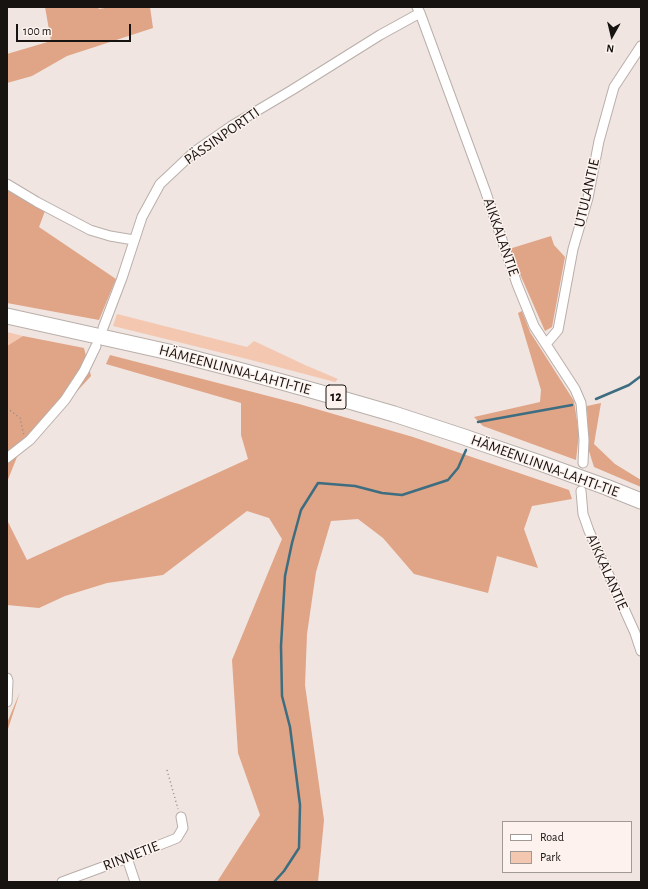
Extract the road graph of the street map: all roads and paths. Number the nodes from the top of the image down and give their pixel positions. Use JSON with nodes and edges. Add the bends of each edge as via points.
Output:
{"nodes":[{"id":1,"x":418,"y":10,"type":"edge"},
{"id":2,"x":641,"y":46,"type":"edge"},
{"id":3,"x":7,"y":184,"type":"edge"},
{"id":4,"x":134,"y":240,"type":"junction"},
{"id":5,"x":7,"y":316,"type":"edge"},
{"id":6,"x":103,"y":328,"type":"dead end"},
{"id":7,"x":546,"y":344,"type":"junction"},
{"id":8,"x":96,"y":346,"type":"dead end"},
{"id":9,"x":7,"y":408,"type":"edge"},
{"id":10,"x":26,"y":443,"type":"junction"},
{"id":11,"x":7,"y":458,"type":"edge"},
{"id":12,"x":583,"y":463,"type":"dead end"},
{"id":13,"x":581,"y":491,"type":"dead end"},
{"id":14,"x":641,"y":501,"type":"edge"},
{"id":15,"x":641,"y":651,"type":"edge"},
{"id":16,"x":7,"y":678,"type":"edge"},
{"id":17,"x":7,"y":702,"type":"edge"},
{"id":18,"x":167,"y":770,"type":"dead end"},
{"id":19,"x":181,"y":817,"type":"joint"},
{"id":20,"x":127,"y":858,"type":"junction"},
{"id":21,"x":62,"y":882,"type":"edge"},
{"id":22,"x":135,"y":882,"type":"edge"}],
"edges":[{"from":1,"to":4,"type":"street","name":"PÄSSINPORTTI","via":[[292,90],[233,124],[194,152],[160,184],[142,217]]},
{"from":1,"to":7,"type":"street","name":"AIKKALANTIE","via":[[517,284],[534,326]]},
{"from":2,"to":7,"type":"street","name":"UTULANTIE","via":[[614,87],[599,141],[588,198],[573,249],[558,330]]},
{"from":3,"to":4,"type":"street","via":[[90,230]]},
{"from":4,"to":6,"type":"street","name":"PÄSSINPORTTI"},
{"from":5,"to":14,"type":"highway","name":"HÄMEENLINNA-LAHTI-TIE","number":"12","via":[[169,352],[394,414],[548,465]]},
{"from":7,"to":12,"type":"street","name":"AIKKALANTIE","via":[[575,388],[581,403]]},
{"from":8,"to":10,"type":"street","via":[[84,371],[65,400]]},
{"from":9,"to":10,"type":"path","via":[[20,418]]},
{"from":10,"to":11,"type":"street"},
{"from":13,"to":15,"type":"street","name":"AIKKALANTIE","via":[[583,514],[589,531]]},
{"from":16,"to":17,"type":"street"},
{"from":18,"to":19,"type":"path"},
{"from":19,"to":20,"type":"street","name":"RINNETIE","via":[[183,828],[177,838]]},
{"from":20,"to":21,"type":"street","name":"RINNETIE"},
{"from":20,"to":22,"type":"street"}]}
